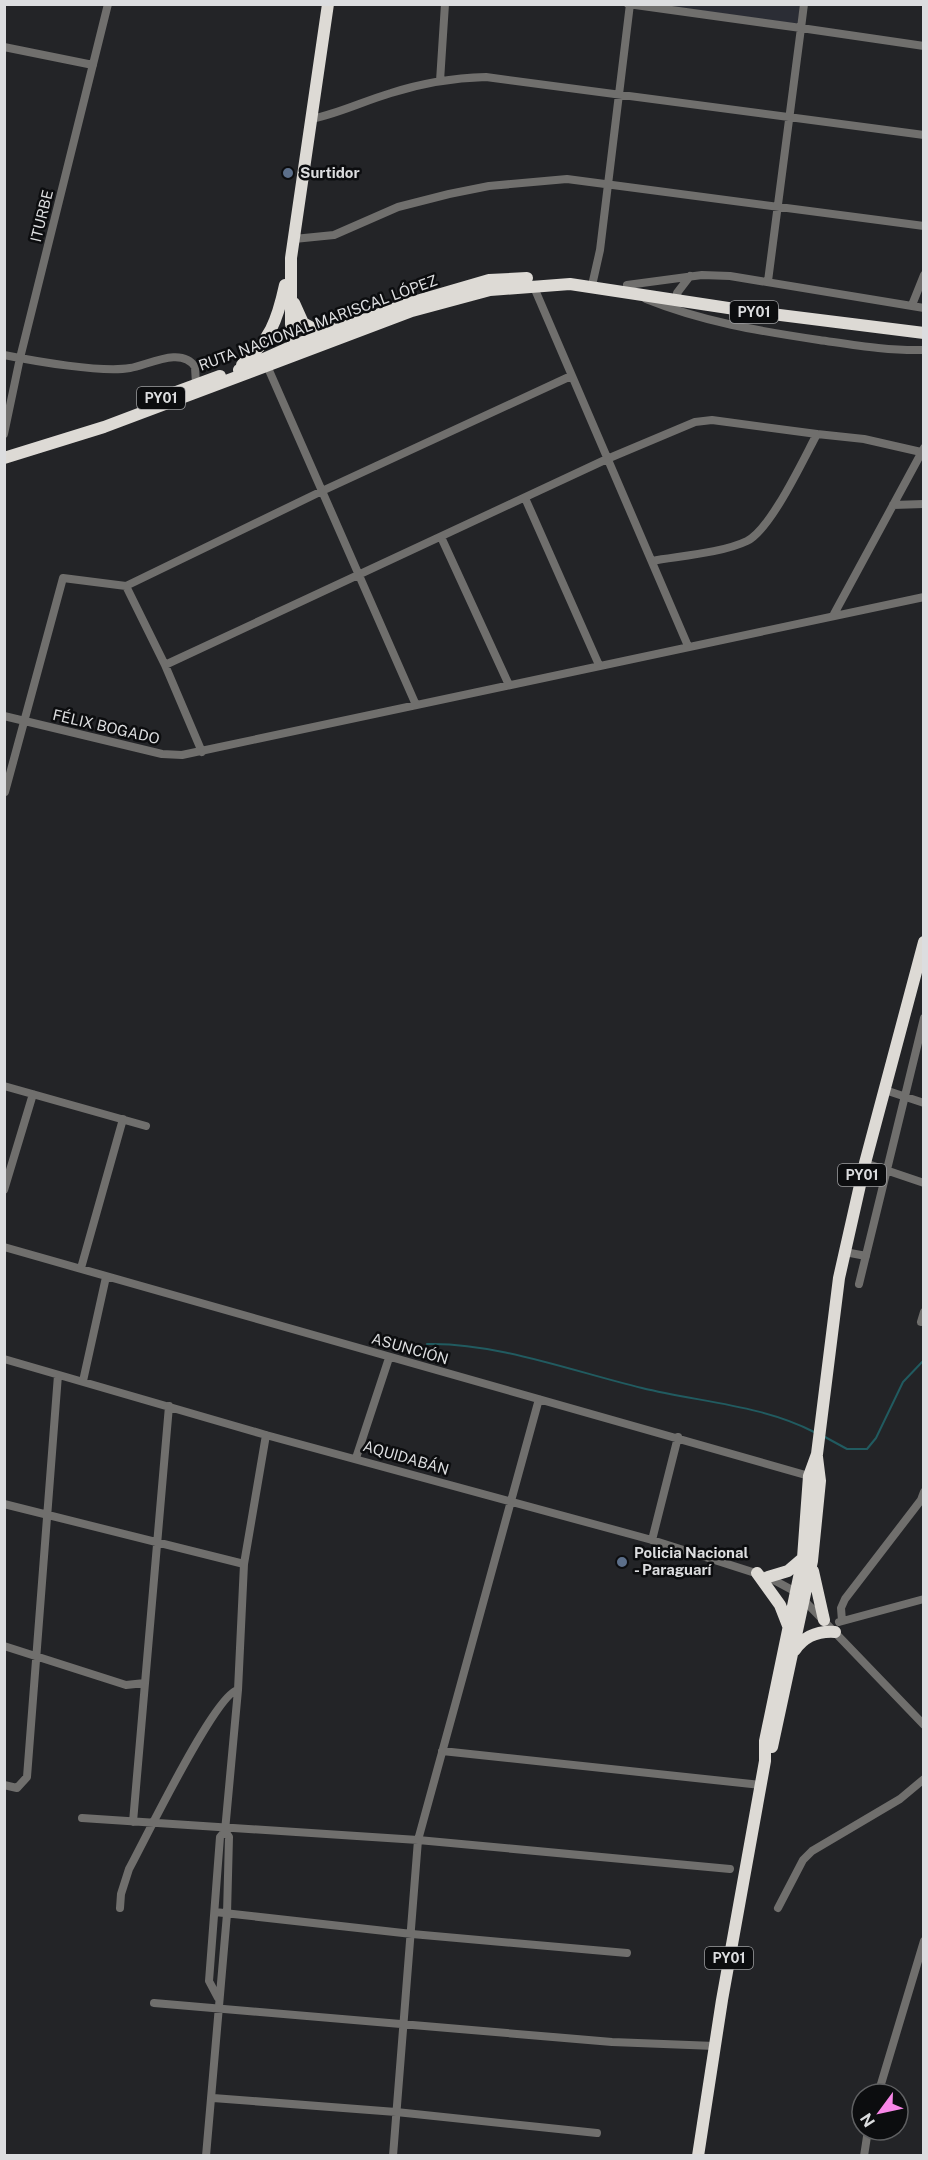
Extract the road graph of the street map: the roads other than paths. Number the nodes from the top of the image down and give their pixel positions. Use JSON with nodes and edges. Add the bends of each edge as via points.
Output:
{"nodes":[{"id":1,"x":108,"y":4,"type":"edge"},
{"id":2,"x":328,"y":4,"type":"edge"},
{"id":3,"x":445,"y":4,"type":"edge"},
{"id":4,"x":804,"y":4,"type":"edge"},
{"id":5,"x":629,"y":5,"type":"edge"},
{"id":6,"x":801,"y":28,"type":"junction"},
{"id":7,"x":924,"y":46,"type":"edge"},
{"id":8,"x":4,"y":47,"type":"edge"},
{"id":9,"x":93,"y":65,"type":"junction"},
{"id":10,"x":440,"y":81,"type":"junction"},
{"id":11,"x":619,"y":94,"type":"junction"},
{"id":12,"x":790,"y":117,"type":"junction"},
{"id":13,"x":312,"y":119,"type":"junction"},
{"id":14,"x":924,"y":135,"type":"edge"},
{"id":15,"x":607,"y":183,"type":"junction"},
{"id":16,"x":778,"y":206,"type":"junction"},
{"id":17,"x":924,"y":226,"type":"edge"},
{"id":18,"x":294,"y":239,"type":"junction"},
{"id":19,"x":291,"y":258,"type":"junction"},
{"id":20,"x":924,"y":275,"type":"edge"},
{"id":21,"x":691,"y":276,"type":"junction"},
{"id":22,"x":768,"y":281,"type":"junction"},
{"id":23,"x":593,"y":282,"type":"junction"},
{"id":24,"x":533,"y":285,"type":"junction"},
{"id":25,"x":626,"y":288,"type":"junction"},
{"id":26,"x":290,"y":293,"type":"junction"},
{"id":27,"x":677,"y":297,"type":"junction"},
{"id":28,"x":912,"y":305,"type":"junction"},
{"id":29,"x":924,"y":308,"type":"edge"},
{"id":30,"x":686,"y":315,"type":"junction"},
{"id":31,"x":924,"y":326,"type":"edge"},
{"id":32,"x":350,"y":327,"type":"junction"},
{"id":33,"x":924,"y":333,"type":"edge"},
{"id":34,"x":295,"y":345,"type":"junction"},
{"id":35,"x":326,"y":345,"type":"junction"},
{"id":36,"x":924,"y":350,"type":"edge"},
{"id":37,"x":4,"y":355,"type":"edge"},
{"id":38,"x":20,"y":358,"type":"junction"},
{"id":39,"x":268,"y":368,"type":"junction"},
{"id":40,"x":236,"y":371,"type":"junction"},
{"id":41,"x":256,"y":372,"type":"junction"},
{"id":42,"x":571,"y":376,"type":"junction"},
{"id":43,"x":196,"y":384,"type":"junction"},
{"id":44,"x":88,"y":431,"type":"junction"},
{"id":45,"x":4,"y":434,"type":"edge"},
{"id":46,"x":818,"y":434,"type":"junction"},
{"id":47,"x":922,"y":450,"type":"edge"},
{"id":48,"x":4,"y":458,"type":"edge"},
{"id":49,"x":607,"y":459,"type":"junction"},
{"id":50,"x":322,"y":491,"type":"junction"},
{"id":51,"x":525,"y":498,"type":"junction"},
{"id":52,"x":924,"y":504,"type":"edge"},
{"id":53,"x":893,"y":505,"type":"junction"},
{"id":54,"x":441,"y":537,"type":"junction"},
{"id":55,"x":652,"y":561,"type":"junction"},
{"id":56,"x":359,"y":575,"type":"junction"},
{"id":57,"x":126,"y":586,"type":"junction"},
{"id":58,"x":924,"y":597,"type":"edge"},
{"id":59,"x":834,"y":614,"type":"junction"},
{"id":60,"x":688,"y":645,"type":"junction"},
{"id":61,"x":165,"y":665,"type":"junction"},
{"id":62,"x":599,"y":665,"type":"junction"},
{"id":63,"x":509,"y":685,"type":"junction"},
{"id":64,"x":416,"y":705,"type":"junction"},
{"id":65,"x":4,"y":716,"type":"edge"},
{"id":66,"x":24,"y":721,"type":"junction"},
{"id":67,"x":202,"y":752,"type":"junction"},
{"id":68,"x":5,"y":792,"type":"edge"},
{"id":69,"x":924,"y":942,"type":"edge"},
{"id":70,"x":924,"y":1018,"type":"edge"},
{"id":71,"x":4,"y":1086,"type":"edge"},
{"id":72,"x":885,"y":1090,"type":"junction"},
{"id":73,"x":33,"y":1094,"type":"junction"},
{"id":74,"x":903,"y":1096,"type":"junction"},
{"id":75,"x":924,"y":1103,"type":"edge"},
{"id":76,"x":123,"y":1119,"type":"junction"},
{"id":77,"x":146,"y":1126,"type":"dead end"},
{"id":78,"x":865,"y":1163,"type":"junction"},
{"id":79,"x":886,"y":1170,"type":"junction"},
{"id":80,"x":924,"y":1183,"type":"edge"},
{"id":81,"x":4,"y":1190,"type":"edge"},
{"id":82,"x":4,"y":1247,"type":"edge"},
{"id":83,"x":845,"y":1252,"type":"junction"},
{"id":84,"x":866,"y":1256,"type":"junction"},
{"id":85,"x":81,"y":1268,"type":"junction"},
{"id":86,"x":106,"y":1277,"type":"junction"},
{"id":87,"x":859,"y":1284,"type":"dead end"},
{"id":88,"x":924,"y":1312,"type":"edge"},
{"id":89,"x":921,"y":1322,"type":"dead end"},
{"id":90,"x":389,"y":1358,"type":"junction"},
{"id":91,"x":4,"y":1359,"type":"edge"},
{"id":92,"x":58,"y":1375,"type":"junction"},
{"id":93,"x":83,"y":1381,"type":"junction"},
{"id":94,"x":539,"y":1399,"type":"junction"},
{"id":95,"x":169,"y":1406,"type":"junction"},
{"id":96,"x":266,"y":1435,"type":"junction"},
{"id":97,"x":678,"y":1437,"type":"junction"},
{"id":98,"x":817,"y":1454,"type":"junction"},
{"id":99,"x":356,"y":1458,"type":"junction"},
{"id":100,"x":809,"y":1476,"type":"junction"},
{"id":101,"x":924,"y":1492,"type":"edge"},
{"id":102,"x":511,"y":1502,"type":"junction"},
{"id":103,"x":4,"y":1504,"type":"edge"},
{"id":104,"x":48,"y":1515,"type":"junction"},
{"id":105,"x":652,"y":1540,"type":"junction"},
{"id":106,"x":157,"y":1542,"type":"junction"},
{"id":107,"x":808,"y":1559,"type":"junction"},
{"id":108,"x":244,"y":1564,"type":"junction"},
{"id":109,"x":762,"y":1575,"type":"junction"},
{"id":110,"x":800,"y":1596,"type":"junction"},
{"id":111,"x":924,"y":1599,"type":"edge"},
{"id":112,"x":833,"y":1624,"type":"junction"},
{"id":113,"x":789,"y":1628,"type":"junction"},
{"id":114,"x":4,"y":1646,"type":"edge"},
{"id":115,"x":793,"y":1653,"type":"junction"},
{"id":116,"x":37,"y":1656,"type":"junction"},
{"id":117,"x":145,"y":1683,"type":"junction"},
{"id":118,"x":238,"y":1690,"type":"junction"},
{"id":119,"x":924,"y":1725,"type":"edge"},
{"id":120,"x":442,"y":1751,"type":"junction"},
{"id":121,"x":765,"y":1761,"type":"junction"},
{"id":122,"x":924,"y":1779,"type":"edge"},
{"id":123,"x":4,"y":1785,"type":"edge"},
{"id":124,"x":761,"y":1785,"type":"junction"},
{"id":125,"x":82,"y":1818,"type":"dead end"},
{"id":126,"x":133,"y":1822,"type":"junction"},
{"id":127,"x":153,"y":1824,"type":"junction"},
{"id":128,"x":225,"y":1830,"type":"junction"},
{"id":129,"x":418,"y":1840,"type":"junction"},
{"id":130,"x":729,"y":1869,"type":"dead end"},
{"id":131,"x":120,"y":1908,"type":"dead end"},
{"id":132,"x":778,"y":1908,"type":"dead end"},
{"id":133,"x":215,"y":1912,"type":"junction"},
{"id":134,"x":227,"y":1914,"type":"junction"},
{"id":135,"x":412,"y":1934,"type":"junction"},
{"id":136,"x":924,"y":1941,"type":"edge"},
{"id":137,"x":627,"y":1953,"type":"dead end"},
{"id":138,"x":154,"y":2003,"type":"dead end"},
{"id":139,"x":218,"y":2003,"type":"junction"},
{"id":140,"x":404,"y":2022,"type":"junction"},
{"id":141,"x":715,"y":2046,"type":"junction"},
{"id":142,"x":882,"y":2082,"type":"edge"},
{"id":143,"x":213,"y":2098,"type":"junction"},
{"id":144,"x":396,"y":2112,"type":"junction"},
{"id":145,"x":597,"y":2133,"type":"dead end"},
{"id":146,"x":206,"y":2156,"type":"edge"},
{"id":147,"x":393,"y":2156,"type":"edge"},
{"id":148,"x":698,"y":2156,"type":"edge"}],
"edges":[{"from":1,"to":9,"type":"street","name":"ITURBE"},
{"from":2,"to":13,"type":"highway"},
{"from":3,"to":10,"type":"street"},
{"from":4,"to":6,"type":"street"},
{"from":5,"to":6,"type":"street"},
{"from":5,"to":11,"type":"street"},
{"from":6,"to":7,"type":"street"},
{"from":6,"to":12,"type":"street"},
{"from":8,"to":9,"type":"street"},
{"from":9,"to":38,"type":"street","name":"ITURBE"},
{"from":10,"to":11,"type":"street","via":[[486,77]]},
{"from":10,"to":13,"type":"street"},
{"from":11,"to":12,"type":"street"},
{"from":11,"to":15,"type":"street"},
{"from":12,"to":14,"type":"street"},
{"from":12,"to":16,"type":"street"},
{"from":13,"to":18,"type":"highway"},
{"from":15,"to":16,"type":"street"},
{"from":15,"to":18,"type":"street","via":[[567,179],[489,186],[398,207],[334,235]]},
{"from":15,"to":23,"type":"street"},
{"from":16,"to":17,"type":"street"},
{"from":16,"to":22,"type":"street"},
{"from":18,"to":19,"type":"highway"},
{"from":19,"to":26,"type":"highway"},
{"from":19,"to":40,"type":"highway","via":[[274,327]]},
{"from":20,"to":28,"type":"street"},
{"from":21,"to":22,"type":"street"},
{"from":21,"to":25,"type":"street"},
{"from":21,"to":27,"type":"street"},
{"from":22,"to":28,"type":"street"},
{"from":23,"to":25,"type":"highway","name":"RUTA NACIONAL MARISCAL LÓPEZ","number":"PY01"},
{"from":23,"to":32,"type":"highway","name":"RUTA NACIONAL MARISCAL LÓPEZ","number":"PY01","via":[[555,278],[489,280],[410,303]]},
{"from":24,"to":25,"type":"highway","name":"RUTA NACIONAL MARISCAL LÓPEZ","number":"PY01"},
{"from":24,"to":35,"type":"highway","name":"RUTA NACIONAL MARISCAL LÓPEZ","number":"PY01","via":[[490,290],[412,311]]},
{"from":24,"to":42,"type":"street"},
{"from":25,"to":27,"type":"highway","name":"RUTA NACIONAL MARISCAL LÓPEZ","number":"PY01"},
{"from":25,"to":30,"type":"street"},
{"from":26,"to":32,"type":"highway","via":[[303,323],[321,329]]},
{"from":26,"to":34,"type":"highway"},
{"from":27,"to":30,"type":"street"},
{"from":27,"to":31,"type":"highway","name":"RUTA NACIONAL MARISCAL LÓPEZ","number":"PY01"},
{"from":27,"to":33,"type":"highway","name":"RUTA NACIONAL MARISCAL LÓPEZ","number":"PY01"},
{"from":28,"to":29,"type":"street"},
{"from":30,"to":36,"type":"street","via":[[739,328],[883,349]]},
{"from":32,"to":34,"type":"highway","name":"RUTA NACIONAL MARISCAL LÓPEZ","number":"PY01"},
{"from":34,"to":35,"type":"highway"},
{"from":34,"to":40,"type":"highway","name":"RUTA NACIONAL MARISCAL LÓPEZ","number":"PY01"},
{"from":34,"to":41,"type":"highway"},
{"from":35,"to":39,"type":"highway","name":"RUTA NACIONAL MARISCAL LÓPEZ","number":"PY01"},
{"from":37,"to":38,"type":"street"},
{"from":38,"to":43,"type":"street","via":[[105,368],[186,359],[195,367]]},
{"from":38,"to":45,"type":"street","name":"ITURBE"},
{"from":39,"to":41,"type":"highway","name":"RUTA NACIONAL MARISCAL LÓPEZ","number":"PY01"},
{"from":39,"to":50,"type":"street"},
{"from":40,"to":43,"type":"highway","name":"RUTA NACIONAL MARISCAL LÓPEZ","number":"PY01"},
{"from":41,"to":44,"type":"highway","name":"RUTA NACIONAL MARISCAL LÓPEZ","number":"PY01"},
{"from":42,"to":49,"type":"street"},
{"from":42,"to":50,"type":"street"},
{"from":43,"to":44,"type":"highway","name":"RUTA NACIONAL MARISCAL LÓPEZ","number":"PY01","via":[[101,421]]},
{"from":44,"to":48,"type":"highway","name":"RUTA NACIONAL MARISCAL LÓPEZ","number":"PY01"},
{"from":46,"to":47,"type":"street"},
{"from":46,"to":49,"type":"street","via":[[712,420],[695,422]]},
{"from":46,"to":55,"type":"street","via":[[758,534],[746,542]]},
{"from":47,"to":53,"type":"street"},
{"from":49,"to":51,"type":"street"},
{"from":49,"to":55,"type":"street"},
{"from":50,"to":56,"type":"street"},
{"from":50,"to":57,"type":"street"},
{"from":51,"to":54,"type":"street"},
{"from":51,"to":62,"type":"street"},
{"from":52,"to":53,"type":"street"},
{"from":53,"to":59,"type":"street"},
{"from":54,"to":56,"type":"street"},
{"from":54,"to":63,"type":"street"},
{"from":55,"to":60,"type":"street"},
{"from":56,"to":61,"type":"street"},
{"from":56,"to":64,"type":"street"},
{"from":57,"to":61,"type":"street"},
{"from":57,"to":66,"type":"street","via":[[63,578]]},
{"from":58,"to":59,"type":"street","name":"FÉLIX BOGADO"},
{"from":59,"to":60,"type":"street","name":"FÉLIX BOGADO"},
{"from":60,"to":62,"type":"street","name":"FÉLIX BOGADO"},
{"from":61,"to":67,"type":"street"},
{"from":62,"to":63,"type":"street","name":"FÉLIX BOGADO"},
{"from":63,"to":64,"type":"street","name":"FÉLIX BOGADO"},
{"from":64,"to":67,"type":"street","name":"FÉLIX BOGADO"},
{"from":65,"to":66,"type":"street","name":"FÉLIX BOGADO"},
{"from":66,"to":67,"type":"street","name":"FÉLIX BOGADO","via":[[162,754]]},
{"from":66,"to":68,"type":"street"},
{"from":69,"to":72,"type":"highway","number":"PY01"},
{"from":70,"to":74,"type":"street"},
{"from":71,"to":73,"type":"street"},
{"from":72,"to":74,"type":"street"},
{"from":72,"to":78,"type":"highway","number":"PY01"},
{"from":73,"to":76,"type":"street"},
{"from":73,"to":81,"type":"street"},
{"from":74,"to":75,"type":"street"},
{"from":74,"to":79,"type":"street"},
{"from":76,"to":77,"type":"street"},
{"from":76,"to":85,"type":"street"},
{"from":78,"to":79,"type":"street"},
{"from":78,"to":83,"type":"highway","number":"PY01"},
{"from":79,"to":80,"type":"street"},
{"from":79,"to":84,"type":"street"},
{"from":82,"to":85,"type":"street","name":"ASUNCIÓN"},
{"from":83,"to":84,"type":"street"},
{"from":83,"to":98,"type":"highway","number":"PY01","via":[[838,1278]]},
{"from":84,"to":87,"type":"street"},
{"from":85,"to":86,"type":"street","name":"ASUNCIÓN"},
{"from":86,"to":90,"type":"street","name":"ASUNCIÓN"},
{"from":86,"to":93,"type":"street"},
{"from":88,"to":89,"type":"street"},
{"from":90,"to":94,"type":"street","name":"ASUNCIÓN"},
{"from":90,"to":99,"type":"street"},
{"from":91,"to":92,"type":"street","name":"AQUIDABÁN"},
{"from":92,"to":93,"type":"street","name":"AQUIDABÁN"},
{"from":92,"to":104,"type":"street"},
{"from":93,"to":95,"type":"street","name":"AQUIDABÁN"},
{"from":94,"to":97,"type":"street","name":"ASUNCIÓN"},
{"from":94,"to":102,"type":"street"},
{"from":95,"to":96,"type":"street","name":"AQUIDABÁN"},
{"from":95,"to":106,"type":"street"},
{"from":96,"to":99,"type":"street","name":"AQUIDABÁN"},
{"from":96,"to":108,"type":"street"},
{"from":97,"to":100,"type":"street","name":"ASUNCIÓN"},
{"from":97,"to":105,"type":"street"},
{"from":98,"to":100,"type":"highway","number":"PY01"},
{"from":98,"to":107,"type":"highway","number":"PY01","via":[[820,1481]]},
{"from":99,"to":102,"type":"street","name":"AQUIDABÁN"},
{"from":100,"to":107,"type":"highway","number":"PY01"},
{"from":101,"to":112,"type":"street","via":[[845,1599]]},
{"from":102,"to":105,"type":"street","name":"AQUIDABÁN"},
{"from":102,"to":120,"type":"street"},
{"from":103,"to":104,"type":"street"},
{"from":104,"to":106,"type":"street"},
{"from":104,"to":116,"type":"street"},
{"from":105,"to":109,"type":"street","name":"AQUIDABÁN"},
{"from":106,"to":108,"type":"street"},
{"from":106,"to":117,"type":"street"},
{"from":107,"to":109,"type":"highway","via":[[788,1571]]},
{"from":107,"to":110,"type":"highway","number":"PY01"},
{"from":107,"to":112,"type":"highway"},
{"from":108,"to":118,"type":"street"},
{"from":109,"to":110,"type":"street","name":"AQUIDABÁN"},
{"from":109,"to":113,"type":"highway"},
{"from":110,"to":112,"type":"street","name":"AQUIDABÁN"},
{"from":110,"to":113,"type":"highway","number":"PY01"},
{"from":110,"to":115,"type":"highway","number":"PY01"},
{"from":111,"to":112,"type":"street"},
{"from":112,"to":115,"type":"highway","via":[[806,1638]]},
{"from":112,"to":119,"type":"street","name":"AQUIDABÁN"},
{"from":113,"to":121,"type":"highway","number":"PY01","via":[[765,1741]]},
{"from":114,"to":116,"type":"street"},
{"from":115,"to":121,"type":"highway","number":"PY01","via":[[773,1745]]},
{"from":116,"to":117,"type":"street","via":[[126,1685]]},
{"from":116,"to":123,"type":"street","via":[[27,1777],[17,1788]]},
{"from":117,"to":126,"type":"street"},
{"from":118,"to":127,"type":"street","via":[[230,1693],[207,1722]]},
{"from":118,"to":128,"type":"street"},
{"from":120,"to":124,"type":"street"},
{"from":120,"to":129,"type":"street"},
{"from":121,"to":124,"type":"highway","number":"PY01"},
{"from":122,"to":132,"type":"street","via":[[900,1799],[812,1851],[803,1860]]},
{"from":124,"to":141,"type":"highway","number":"PY01"},
{"from":125,"to":126,"type":"street"},
{"from":126,"to":127,"type":"street"},
{"from":127,"to":128,"type":"street"},
{"from":127,"to":131,"type":"street","via":[[129,1869]]},
{"from":128,"to":129,"type":"street"},
{"from":128,"to":133,"type":"street","via":[[220,1837]]},
{"from":128,"to":134,"type":"street","via":[[229,1837]]},
{"from":129,"to":130,"type":"street"},
{"from":129,"to":135,"type":"street"},
{"from":133,"to":134,"type":"street"},
{"from":133,"to":139,"type":"street","via":[[209,1981]]},
{"from":134,"to":135,"type":"street"},
{"from":134,"to":139,"type":"street"},
{"from":135,"to":137,"type":"street"},
{"from":135,"to":140,"type":"street"},
{"from":136,"to":142,"type":"street"},
{"from":138,"to":139,"type":"street"},
{"from":139,"to":140,"type":"street"},
{"from":139,"to":143,"type":"street"},
{"from":140,"to":141,"type":"street","via":[[612,2042]]},
{"from":140,"to":144,"type":"street"},
{"from":141,"to":148,"type":"highway","number":"PY01"},
{"from":143,"to":144,"type":"street"},
{"from":143,"to":146,"type":"street"},
{"from":144,"to":145,"type":"street"},
{"from":144,"to":147,"type":"street"}]}
